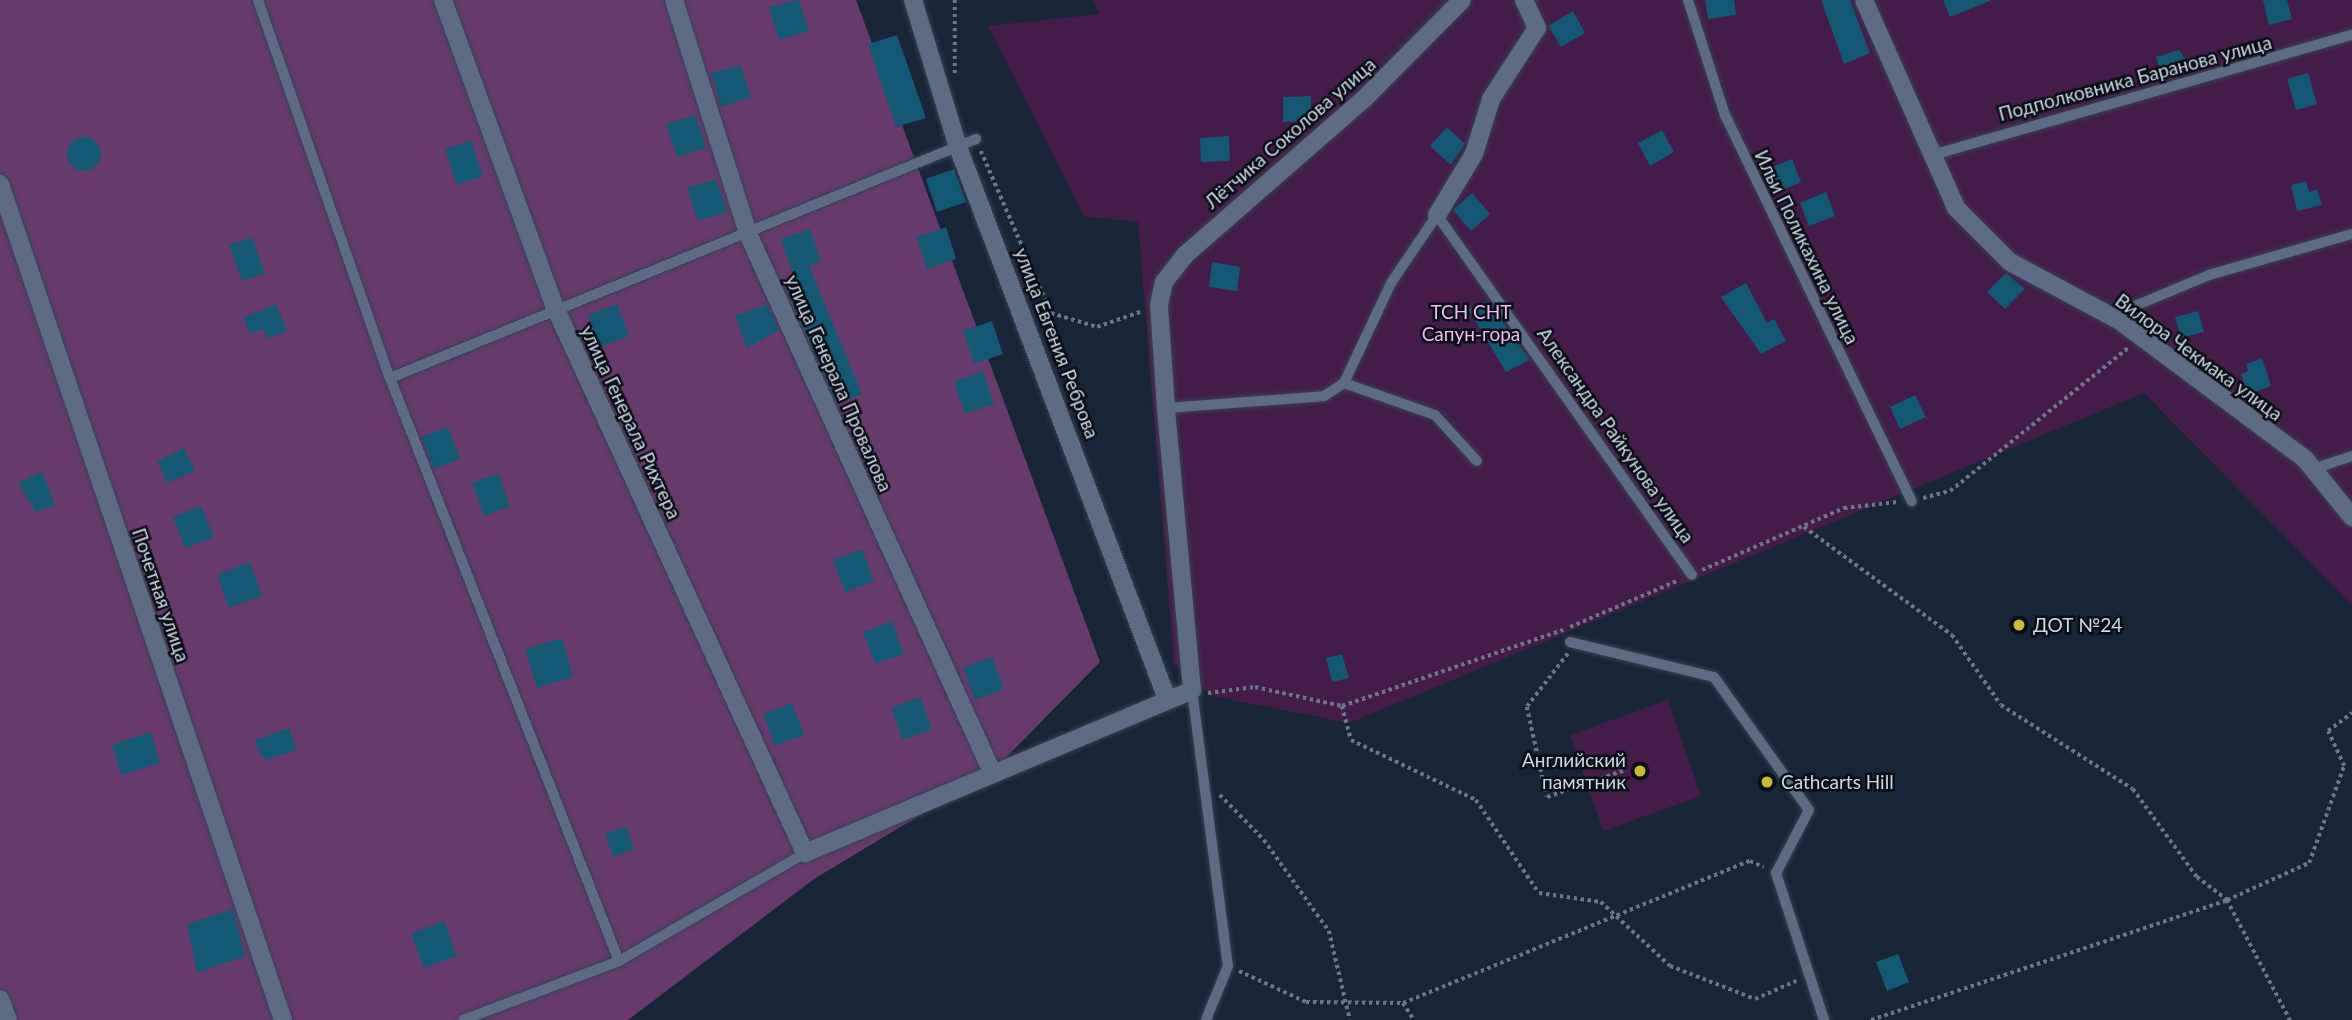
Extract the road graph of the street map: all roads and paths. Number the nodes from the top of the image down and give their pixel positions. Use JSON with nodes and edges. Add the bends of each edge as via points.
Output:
{"nodes":[{"id":1,"x":258,"y":0,"type":"edge"},
{"id":2,"x":443,"y":0,"type":"edge"},
{"id":3,"x":674,"y":0,"type":"edge"},
{"id":4,"x":912,"y":0,"type":"edge"},
{"id":5,"x":955,"y":0,"type":"edge"},
{"id":6,"x":1462,"y":0,"type":"edge"},
{"id":7,"x":1524,"y":0,"type":"edge"},
{"id":8,"x":1688,"y":0,"type":"edge"},
{"id":9,"x":1864,"y":0,"type":"edge"},
{"id":10,"x":2352,"y":35,"type":"edge"},
{"id":11,"x":955,"y":79,"type":"dead end"},
{"id":12,"x":976,"y":139,"type":"joint"},
{"id":13,"x":958,"y":147,"type":"junction"},
{"id":14,"x":1929,"y":156,"type":"junction"},
{"id":15,"x":0,"y":184,"type":"edge"},
{"id":16,"x":1437,"y":215,"type":"junction"},
{"id":17,"x":2352,"y":234,"type":"edge"},
{"id":18,"x":749,"y":236,"type":"junction"},
{"id":19,"x":1159,"y":305,"type":"junction"},
{"id":20,"x":555,"y":307,"type":"junction"},
{"id":21,"x":2120,"y":321,"type":"junction"},
{"id":22,"x":2140,"y":338,"type":"junction"},
{"id":23,"x":390,"y":378,"type":"junction"},
{"id":24,"x":1344,"y":383,"type":"junction"},
{"id":25,"x":1166,"y":408,"type":"junction"},
{"id":26,"x":2352,"y":456,"type":"edge"},
{"id":27,"x":1477,"y":461,"type":"dead end"},
{"id":28,"x":2313,"y":469,"type":"junction"},
{"id":29,"x":1912,"y":501,"type":"junction"},
{"id":30,"x":2352,"y":517,"type":"edge"},
{"id":31,"x":1803,"y":526,"type":"junction"},
{"id":32,"x":1692,"y":575,"type":"junction"},
{"id":33,"x":1567,"y":629,"type":"junction"},
{"id":34,"x":1570,"y":642,"type":"junction"},
{"id":35,"x":1192,"y":690,"type":"junction"},
{"id":36,"x":1167,"y":699,"type":"junction"},
{"id":37,"x":1342,"y":706,"type":"junction"},
{"id":38,"x":2352,"y":713,"type":"edge"},
{"id":39,"x":1625,"y":770,"type":"dead end"},
{"id":40,"x":992,"y":772,"type":"junction"},
{"id":41,"x":1203,"y":779,"type":"junction"},
{"id":42,"x":805,"y":853,"type":"junction"},
{"id":43,"x":1776,"y":873,"type":"junction"},
{"id":44,"x":2227,"y":900,"type":"junction"},
{"id":45,"x":1616,"y":919,"type":"junction"},
{"id":46,"x":619,"y":961,"type":"junction"},
{"id":47,"x":1228,"y":966,"type":"junction"},
{"id":48,"x":1805,"y":977,"type":"junction"},
{"id":49,"x":0,"y":999,"type":"edge"},
{"id":50,"x":1403,"y":1003,"type":"junction"},
{"id":51,"x":1346,"y":1004,"type":"junction"},
{"id":52,"x":8,"y":1020,"type":"edge"},
{"id":53,"x":283,"y":1020,"type":"edge"},
{"id":54,"x":463,"y":1020,"type":"edge"},
{"id":55,"x":1206,"y":1020,"type":"edge"},
{"id":56,"x":1350,"y":1020,"type":"edge"},
{"id":57,"x":1414,"y":1020,"type":"edge"},
{"id":58,"x":1824,"y":1020,"type":"edge"},
{"id":59,"x":1871,"y":1020,"type":"edge"},
{"id":60,"x":2290,"y":1020,"type":"edge"}],
"edges":[{"from":1,"to":23,"type":"lane"},
{"from":2,"to":20,"type":"street","name":"улица Генерала Рихтера"},
{"from":3,"to":18,"type":"street","name":"улица Генерала Провалова"},
{"from":4,"to":13,"type":"street","name":"улица Евгения Реброва"},
{"from":5,"to":11,"type":"path"},
{"from":6,"to":19,"type":"street","name":"Лётчика Соколова улица","via":[[1364,99],[1185,255],[1164,282]]},
{"from":7,"to":16,"type":"street","via":[[1536,28],[1491,99],[1474,154]]},
{"from":8,"to":29,"type":"lane","name":"Ильи Поликахина улица","via":[[1725,115]]},
{"from":9,"to":14,"type":"street","name":"Вилора Чекмака улица"},
{"from":10,"to":14,"type":"lane","name":"Подполковника Баранова улица"},
{"from":12,"to":13,"type":"lane"},
{"from":12,"to":19,"type":"path","via":[[1051,313],[1097,327]]},
{"from":13,"to":18,"type":"lane"},
{"from":13,"to":36,"type":"street","name":"улица Евгения Реброва"},
{"from":14,"to":21,"type":"street","name":"Вилора Чекмака улица","via":[[1956,208],[2010,262]]},
{"from":15,"to":53,"type":"street","name":"Почетная улица"},
{"from":16,"to":24,"type":"lane","via":[[1391,283]]},
{"from":16,"to":32,"type":"lane","name":"Александра Райкунова улица"},
{"from":17,"to":21,"type":"lane","via":[[2209,275],[2137,305]]},
{"from":18,"to":20,"type":"lane"},
{"from":18,"to":40,"type":"street","name":"улица Генерала Провалова"},
{"from":19,"to":25,"type":"street"},
{"from":20,"to":23,"type":"lane"},
{"from":20,"to":42,"type":"street","name":"улица Генерала Рихтера"},
{"from":21,"to":22,"type":"street","name":"Вилора Чекмака улица"},
{"from":22,"to":28,"type":"street","name":"Вилора Чекмака улица"},
{"from":22,"to":29,"type":"path","via":[[1950,491]]},
{"from":23,"to":46,"type":"lane"},
{"from":24,"to":25,"type":"lane","via":[[1324,396]]},
{"from":24,"to":27,"type":"lane","via":[[1434,415]]},
{"from":25,"to":35,"type":"street"},
{"from":26,"to":28,"type":"lane"},
{"from":28,"to":30,"type":"street","name":"Вилора Чекмака улица"},
{"from":29,"to":31,"type":"path","via":[[1844,508]]},
{"from":31,"to":32,"type":"path"},
{"from":31,"to":44,"type":"path","via":[[1952,635],[2001,705],[2133,789],[2197,877]]},
{"from":32,"to":33,"type":"path"},
{"from":33,"to":34,"type":"path"},
{"from":33,"to":37,"type":"path"},
{"from":34,"to":39,"type":"path","via":[[1571,650],[1527,707],[1547,797]]},
{"from":34,"to":43,"type":"lane","via":[[1714,677],[1810,810]]},
{"from":35,"to":36,"type":"street"},
{"from":35,"to":37,"type":"path","via":[[1255,687]]},
{"from":35,"to":41,"type":"lane"},
{"from":36,"to":40,"type":"street"},
{"from":37,"to":45,"type":"path","via":[[1351,740],[1476,800],[1539,892],[1601,902]]},
{"from":38,"to":44,"type":"path","via":[[2328,731],[2344,766],[2309,863]]},
{"from":40,"to":42,"type":"street"},
{"from":41,"to":47,"type":"lane"},
{"from":41,"to":51,"type":"path","via":[[1264,840],[1329,931]]},
{"from":42,"to":46,"type":"lane"},
{"from":43,"to":45,"type":"path","via":[[1749,861]]},
{"from":43,"to":48,"type":"lane"},
{"from":44,"to":59,"type":"path"},
{"from":44,"to":60,"type":"path"},
{"from":45,"to":48,"type":"path","via":[[1671,966],[1755,999]]},
{"from":45,"to":50,"type":"path"},
{"from":46,"to":54,"type":"lane"},
{"from":47,"to":51,"type":"path","via":[[1306,1002]]},
{"from":47,"to":55,"type":"lane"},
{"from":48,"to":58,"type":"lane"},
{"from":49,"to":52,"type":"street"},
{"from":50,"to":51,"type":"path"},
{"from":50,"to":57,"type":"path"},
{"from":51,"to":56,"type":"path"}]}
